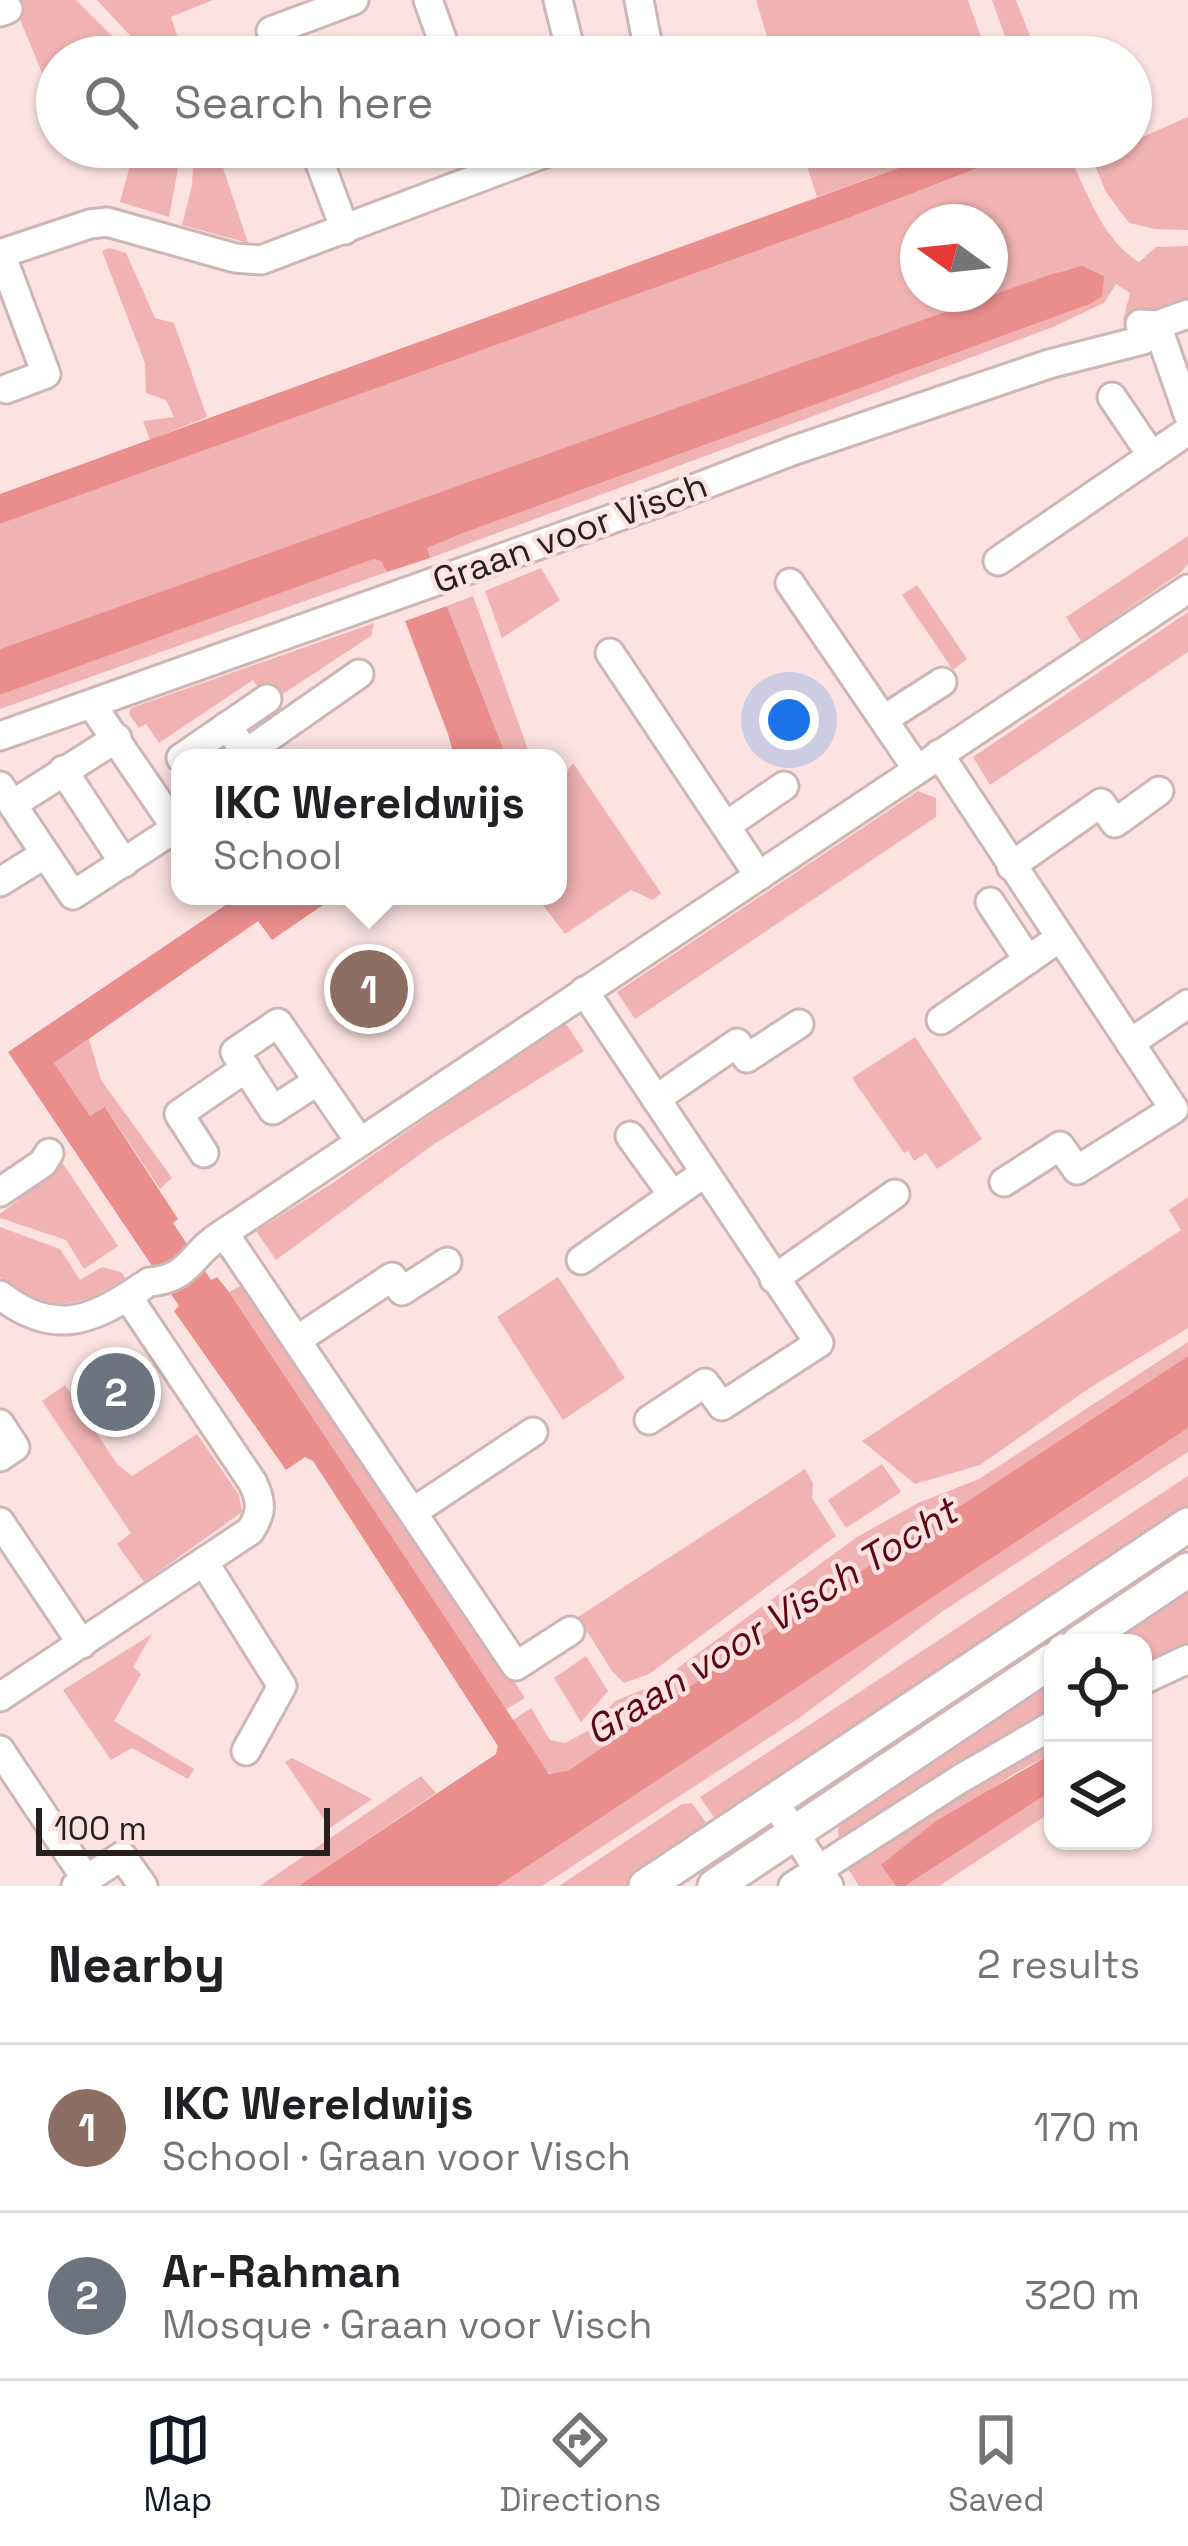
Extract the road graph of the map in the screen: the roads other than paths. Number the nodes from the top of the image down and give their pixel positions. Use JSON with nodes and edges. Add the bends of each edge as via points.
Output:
{"nodes":[{"id":1,"x":354,"y":0,"type":"edge"},
{"id":2,"x":428,"y":0,"type":"edge"},
{"id":3,"x":558,"y":0,"type":"edge"},
{"id":4,"x":639,"y":0,"type":"edge"},
{"id":5,"x":274,"y":36,"type":"edge"},
{"id":6,"x":441,"y":36,"type":"edge"},
{"id":7,"x":567,"y":36,"type":"edge"},
{"id":8,"x":646,"y":36,"type":"edge"},
{"id":9,"x":322,"y":168,"type":"edge"},
{"id":10,"x":507,"y":168,"type":"edge"},
{"id":11,"x":345,"y":230,"type":"junction"},
{"id":12,"x":1,"y":254,"type":"edge"},
{"id":13,"x":1188,"y":314,"type":"edge"},
{"id":14,"x":1157,"y":325,"type":"junction"},
{"id":15,"x":74,"y":364,"type":"dead end"},
{"id":16,"x":46,"y":374,"type":"junction"},
{"id":17,"x":6,"y":389,"type":"dead end"},
{"id":18,"x":1112,"y":397,"type":"dead end"},
{"id":19,"x":1188,"y":414,"type":"edge"},
{"id":20,"x":1188,"y":431,"type":"edge"},
{"id":21,"x":1152,"y":456,"type":"junction"},
{"id":22,"x":998,"y":561,"type":"dead end"},
{"id":23,"x":790,"y":584,"type":"dead end"},
{"id":24,"x":1188,"y":589,"type":"edge"},
{"id":25,"x":610,"y":653,"type":"dead end"},
{"id":26,"x":359,"y":674,"type":"dead end"},
{"id":27,"x":942,"y":682,"type":"dead end"},
{"id":28,"x":266,"y":699,"type":"dead end"},
{"id":29,"x":92,"y":705,"type":"junction"},
{"id":30,"x":886,"y":718,"type":"junction"},
{"id":31,"x":227,"y":726,"type":"junction"},
{"id":32,"x":0,"y":736,"type":"edge"},
{"id":33,"x":116,"y":738,"type":"junction"},
{"id":34,"x":195,"y":749,"type":"edge"},
{"id":35,"x":243,"y":749,"type":"edge"},
{"id":36,"x":252,"y":749,"type":"edge"},
{"id":37,"x":928,"y":761,"type":"junction"},
{"id":38,"x":171,"y":766,"type":"edge"},
{"id":39,"x":63,"y":770,"type":"junction"},
{"id":40,"x":147,"y":782,"type":"junction"},
{"id":41,"x":784,"y":786,"type":"dead end"},
{"id":42,"x":1159,"y":791,"type":"dead end"},
{"id":43,"x":7,"y":795,"type":"edge"},
{"id":44,"x":171,"y":820,"type":"edge"},
{"id":45,"x":727,"y":824,"type":"junction"},
{"id":46,"x":171,"y":831,"type":"edge"},
{"id":47,"x":45,"y":854,"type":"junction"},
{"id":48,"x":124,"y":862,"type":"junction"},
{"id":49,"x":1011,"y":866,"type":"junction"},
{"id":50,"x":759,"y":876,"type":"junction"},
{"id":51,"x":0,"y":882,"type":"edge"},
{"id":52,"x":990,"y":902,"type":"dead end"},
{"id":53,"x":1058,"y":939,"type":"junction"},
{"id":54,"x":1028,"y":960,"type":"junction"},
{"id":55,"x":584,"y":991,"type":"junction"},
{"id":56,"x":1188,"y":1004,"type":"edge"},
{"id":57,"x":941,"y":1020,"type":"dead end"},
{"id":58,"x":799,"y":1024,"type":"dead end"},
{"id":59,"x":1130,"y":1043,"type":"junction"},
{"id":60,"x":246,"y":1068,"type":"junction"},
{"id":61,"x":318,"y":1081,"type":"junction"},
{"id":62,"x":656,"y":1099,"type":"junction"},
{"id":63,"x":630,"y":1136,"type":"dead end"},
{"id":64,"x":360,"y":1142,"type":"junction"},
{"id":65,"x":204,"y":1153,"type":"dead end"},
{"id":66,"x":49,"y":1154,"type":"dead end"},
{"id":67,"x":703,"y":1174,"type":"junction"},
{"id":68,"x":1004,"y":1182,"type":"dead end"},
{"id":69,"x":0,"y":1192,"type":"edge"},
{"id":70,"x":895,"y":1193,"type":"dead end"},
{"id":71,"x":672,"y":1194,"type":"junction"},
{"id":72,"x":214,"y":1240,"type":"junction"},
{"id":73,"x":581,"y":1260,"type":"dead end"},
{"id":74,"x":447,"y":1262,"type":"dead end"},
{"id":75,"x":774,"y":1279,"type":"junction"},
{"id":76,"x":138,"y":1290,"type":"junction"},
{"id":77,"x":0,"y":1295,"type":"edge"},
{"id":78,"x":296,"y":1340,"type":"junction"},
{"id":79,"x":649,"y":1420,"type":"dead end"},
{"id":80,"x":0,"y":1424,"type":"edge"},
{"id":81,"x":533,"y":1432,"type":"dead end"},
{"id":82,"x":0,"y":1457,"type":"edge"},
{"id":83,"x":413,"y":1512,"type":"junction"},
{"id":84,"x":0,"y":1522,"type":"edge"},
{"id":85,"x":1188,"y":1525,"type":"edge"},
{"id":86,"x":204,"y":1562,"type":"junction"},
{"id":87,"x":1188,"y":1570,"type":"edge"},
{"id":88,"x":570,"y":1631,"type":"dead end"},
{"id":89,"x":1092,"y":1634,"type":"edge"},
{"id":90,"x":82,"y":1644,"type":"junction"},
{"id":91,"x":1188,"y":1659,"type":"edge"},
{"id":92,"x":1044,"y":1666,"type":"edge"},
{"id":93,"x":1152,"y":1675,"type":"edge"},
{"id":94,"x":0,"y":1697,"type":"edge"},
{"id":95,"x":1044,"y":1730,"type":"edge"},
{"id":96,"x":0,"y":1750,"type":"edge"},
{"id":97,"x":246,"y":1751,"type":"dead end"},
{"id":98,"x":773,"y":1800,"type":"junction"},
{"id":99,"x":793,"y":1832,"type":"junction"},
{"id":100,"x":823,"y":1878,"type":"edge"},
{"id":101,"x":81,"y":1883,"type":"edge"},
{"id":102,"x":143,"y":1886,"type":"edge"},
{"id":103,"x":646,"y":1886,"type":"edge"},
{"id":104,"x":715,"y":1886,"type":"edge"},
{"id":105,"x":793,"y":1886,"type":"edge"}],
"edges":[{"from":1,"to":5,"type":"street"},
{"from":2,"to":6,"type":"street"},
{"from":3,"to":7,"type":"street"},
{"from":4,"to":8,"type":"street"},
{"from":9,"to":11,"type":"street"},
{"from":10,"to":11,"type":"street"},
{"from":11,"to":12,"type":"street","via":[[261,260],[107,222]]},
{"from":12,"to":16,"type":"street"},
{"from":13,"to":14,"type":"street","name":"Graan voor Visch"},
{"from":14,"to":19,"type":"street"},
{"from":14,"to":29,"type":"street","name":"Graan voor Visch","via":[[1113,331],[1049,364]]},
{"from":15,"to":16,"type":"street"},
{"from":16,"to":17,"type":"street"},
{"from":18,"to":21,"type":"street"},
{"from":20,"to":21,"type":"street"},
{"from":21,"to":22,"type":"street"},
{"from":23,"to":30,"type":"street"},
{"from":24,"to":37,"type":"street"},
{"from":25,"to":45,"type":"street"},
{"from":26,"to":36,"type":"street"},
{"from":27,"to":30,"type":"street"},
{"from":28,"to":31,"type":"street"},
{"from":29,"to":32,"type":"street","name":"Graan voor Visch"},
{"from":29,"to":33,"type":"street"},
{"from":30,"to":37,"type":"street"},
{"from":31,"to":34,"type":"street"},
{"from":31,"to":35,"type":"street"},
{"from":33,"to":39,"type":"street"},
{"from":33,"to":40,"type":"street"},
{"from":37,"to":49,"type":"street"},
{"from":37,"to":50,"type":"street"},
{"from":38,"to":40,"type":"street"},
{"from":39,"to":43,"type":"street"},
{"from":39,"to":48,"type":"street"},
{"from":40,"to":44,"type":"street"},
{"from":41,"to":45,"type":"street"},
{"from":42,"to":49,"type":"street","via":[[1115,823],[1101,803]]},
{"from":43,"to":47,"type":"street"},
{"from":45,"to":50,"type":"street"},
{"from":46,"to":48,"type":"street"},
{"from":47,"to":48,"type":"street","via":[[73,896]]},
{"from":47,"to":51,"type":"street"},
{"from":49,"to":53,"type":"street"},
{"from":50,"to":55,"type":"street"},
{"from":52,"to":54,"type":"street"},
{"from":53,"to":54,"type":"street"},
{"from":53,"to":59,"type":"street"},
{"from":54,"to":57,"type":"street"},
{"from":55,"to":62,"type":"street"},
{"from":55,"to":64,"type":"street"},
{"from":56,"to":59,"type":"street"},
{"from":58,"to":62,"type":"street","via":[[747,1058],[737,1043]]},
{"from":59,"to":68,"type":"street","via":[[1174,1109],[1077,1170],[1060,1146]]},
{"from":60,"to":61,"type":"street","via":[[273,1110]]},
{"from":60,"to":61,"type":"street","via":[[235,1052],[278,1023]]},
{"from":60,"to":65,"type":"street","via":[[179,1114]]},
{"from":61,"to":64,"type":"street"},
{"from":62,"to":67,"type":"street"},
{"from":63,"to":71,"type":"street"},
{"from":64,"to":72,"type":"street"},
{"from":66,"to":69,"type":"street"},
{"from":67,"to":71,"type":"street"},
{"from":67,"to":75,"type":"street"},
{"from":70,"to":75,"type":"street"},
{"from":71,"to":73,"type":"street"},
{"from":72,"to":76,"type":"street","via":[[197,1260]]},
{"from":72,"to":78,"type":"street"},
{"from":74,"to":78,"type":"street","via":[[402,1291],[392,1277]]},
{"from":75,"to":79,"type":"street","via":[[818,1343],[722,1406],[705,1384]]},
{"from":76,"to":77,"type":"street","via":[[99,1314],[65,1322]]},
{"from":76,"to":86,"type":"street","via":[[261,1501],[250,1531]]},
{"from":78,"to":83,"type":"street"},
{"from":80,"to":82,"type":"street","via":[[16,1447]]},
{"from":81,"to":83,"type":"street"},
{"from":83,"to":88,"type":"street","via":[[516,1666]]},
{"from":84,"to":90,"type":"street"},
{"from":85,"to":98,"type":"main road"},
{"from":86,"to":90,"type":"street"},
{"from":86,"to":97,"type":"street","via":[[282,1686]]},
{"from":87,"to":89,"type":"main road"},
{"from":90,"to":94,"type":"street"},
{"from":91,"to":93,"type":"street"},
{"from":92,"to":99,"type":"main road"},
{"from":95,"to":100,"type":"street","via":[[960,1779]]},
{"from":96,"to":101,"type":"street"},
{"from":98,"to":99,"type":"street"},
{"from":98,"to":103,"type":"main road"},
{"from":99,"to":100,"type":"street"},
{"from":99,"to":104,"type":"main road"},
{"from":100,"to":105,"type":"street"},
{"from":101,"to":102,"type":"street","via":[[122,1856]]}]}
